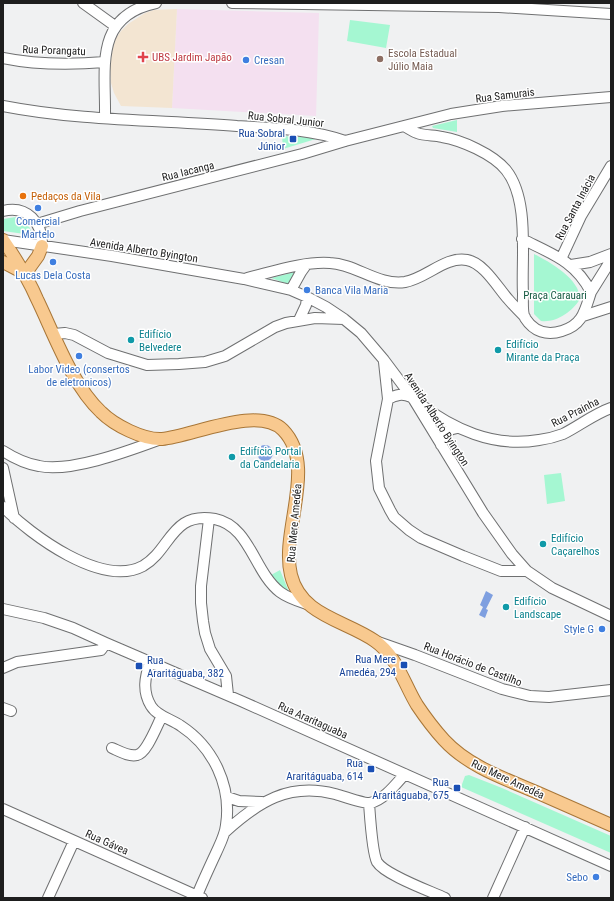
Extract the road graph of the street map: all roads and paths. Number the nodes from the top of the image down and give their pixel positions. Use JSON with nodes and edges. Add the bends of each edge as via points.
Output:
{"nodes":[{"id":1,"x":83,"y":3,"type":"edge"},
{"id":2,"x":154,"y":3,"type":"edge"},
{"id":3,"x":232,"y":3,"type":"edge"},
{"id":4,"x":278,"y":4,"type":"edge"},
{"id":5,"x":294,"y":4,"type":"edge"},
{"id":6,"x":359,"y":4,"type":"edge"},
{"id":7,"x":429,"y":4,"type":"edge"},
{"id":8,"x":462,"y":5,"type":"edge"},
{"id":9,"x":611,"y":14,"type":"edge"},
{"id":10,"x":115,"y":26,"type":"junction"},
{"id":11,"x":3,"y":58,"type":"edge"},
{"id":12,"x":105,"y":62,"type":"junction"},
{"id":13,"x":611,"y":97,"type":"edge"},
{"id":14,"x":3,"y":106,"type":"edge"},
{"id":15,"x":105,"y":118,"type":"junction"},
{"id":16,"x":404,"y":126,"type":"junction"},
{"id":17,"x":345,"y":141,"type":"junction"},
{"id":18,"x":611,"y":166,"type":"edge"},
{"id":19,"x":3,"y":211,"type":"edge"},
{"id":20,"x":37,"y":224,"type":"junction"},
{"id":21,"x":522,"y":239,"type":"junction"},
{"id":22,"x":3,"y":240,"type":"edge"},
{"id":23,"x":42,"y":246,"type":"junction"},
{"id":24,"x":611,"y":254,"type":"edge"},
{"id":25,"x":561,"y":259,"type":"junction"},
{"id":26,"x":611,"y":260,"type":"edge"},
{"id":27,"x":3,"y":262,"type":"edge"},
{"id":28,"x":306,"y":265,"type":"junction"},
{"id":29,"x":571,"y":265,"type":"junction"},
{"id":30,"x":25,"y":274,"type":"junction"},
{"id":31,"x":244,"y":279,"type":"junction"},
{"id":32,"x":291,"y":290,"type":"junction"},
{"id":33,"x":591,"y":292,"type":"junction"},
{"id":34,"x":523,"y":296,"type":"junction"},
{"id":35,"x":307,"y":297,"type":"junction"},
{"id":36,"x":508,"y":299,"type":"junction"},
{"id":37,"x":611,"y":307,"type":"edge"},
{"id":38,"x":583,"y":316,"type":"junction"},
{"id":39,"x":524,"y":317,"type":"junction"},
{"id":40,"x":344,"y":319,"type":"junction"},
{"id":41,"x":299,"y":320,"type":"junction"},
{"id":42,"x":54,"y":334,"type":"junction"},
{"id":43,"x":384,"y":360,"type":"junction"},
{"id":44,"x":388,"y":399,"type":"junction"},
{"id":45,"x":412,"y":399,"type":"junction"},
{"id":46,"x":611,"y":408,"type":"edge"},
{"id":47,"x":457,"y":428,"type":"junction"},
{"id":48,"x":161,"y":439,"type":"junction"},
{"id":49,"x":441,"y":445,"type":"junction"},
{"id":50,"x":3,"y":451,"type":"edge"},
{"id":51,"x":3,"y":468,"type":"edge"},
{"id":52,"x":3,"y":507,"type":"edge"},
{"id":53,"x":14,"y":518,"type":"junction"},
{"id":54,"x":209,"y":519,"type":"junction"},
{"id":55,"x":527,"y":571,"type":"junction"},
{"id":56,"x":307,"y":604,"type":"junction"},
{"id":57,"x":3,"y":608,"type":"edge"},
{"id":58,"x":611,"y":616,"type":"edge"},
{"id":59,"x":376,"y":641,"type":"junction"},
{"id":60,"x":106,"y":643,"type":"junction"},
{"id":61,"x":150,"y":662,"type":"junction"},
{"id":62,"x":3,"y":668,"type":"edge"},
{"id":63,"x":611,"y":690,"type":"edge"},
{"id":64,"x":228,"y":695,"type":"junction"},
{"id":65,"x":162,"y":716,"type":"junction"},
{"id":66,"x":112,"y":748,"type":"dead end"},
{"id":67,"x":405,"y":774,"type":"junction"},
{"id":68,"x":227,"y":797,"type":"junction"},
{"id":69,"x":262,"y":802,"type":"junction"},
{"id":70,"x":369,"y":803,"type":"junction"},
{"id":71,"x":3,"y":809,"type":"edge"},
{"id":72,"x":611,"y":825,"type":"edge"},
{"id":73,"x":524,"y":827,"type":"junction"},
{"id":74,"x":225,"y":832,"type":"junction"},
{"id":75,"x":74,"y":841,"type":"junction"},
{"id":76,"x":610,"y":865,"type":"edge"},
{"id":77,"x":198,"y":897,"type":"edge"},
{"id":78,"x":48,"y":898,"type":"edge"},
{"id":79,"x":445,"y":898,"type":"edge"},
{"id":80,"x":493,"y":898,"type":"edge"}],
"edges":[{"from":1,"to":10,"type":"street"},
{"from":2,"to":10,"type":"street","via":[[131,12]]},
{"from":3,"to":4,"type":"street"},
{"from":4,"to":5,"type":"street"},
{"from":5,"to":6,"type":"street"},
{"from":6,"to":7,"type":"street"},
{"from":7,"to":8,"type":"street"},
{"from":8,"to":9,"type":"street"},
{"from":10,"to":12,"type":"street","via":[[110,35]]},
{"from":11,"to":12,"type":"street","name":"Rua Porangatu","via":[[38,64]]},
{"from":12,"to":15,"type":"street"},
{"from":13,"to":16,"type":"street","name":"Rua Samurais","via":[[502,106],[451,114]]},
{"from":14,"to":15,"type":"street","name":"Rua Sobral Junior","via":[[28,111]]},
{"from":15,"to":17,"type":"street","name":"Rua Sobral Junior","via":[[292,130],[326,135]]},
{"from":16,"to":17,"type":"street"},
{"from":16,"to":21,"type":"street","via":[[417,133],[441,136],[472,147],[497,161],[512,178],[518,196]]},
{"from":17,"to":20,"type":"street","name":"Rua Iacanga"},
{"from":18,"to":25,"type":"street","name":"Rua Santa Inácia","via":[[581,216]]},
{"from":19,"to":20,"type":"street","via":[[20,211],[30,216]]},
{"from":20,"to":23,"type":"street","via":[[42,236]]},
{"from":21,"to":25,"type":"street"},
{"from":21,"to":34,"type":"street"},
{"from":22,"to":23,"type":"street","name":"Avenida Alberto Byington"},
{"from":22,"to":30,"type":"main road","name":"Rua Mere Amedéa"},
{"from":23,"to":30,"type":"main road"},
{"from":23,"to":31,"type":"street","name":"Avenida Alberto Byington"},
{"from":24,"to":29,"type":"street","via":[[590,262]]},
{"from":25,"to":29,"type":"street"},
{"from":26,"to":33,"type":"street"},
{"from":27,"to":30,"type":"main road"},
{"from":28,"to":31,"type":"street"},
{"from":28,"to":32,"type":"street"},
{"from":28,"to":36,"type":"street","via":[[340,264],[387,281],[406,282],[445,264],[467,260],[485,271]]},
{"from":29,"to":33,"type":"street","via":[[584,279]]},
{"from":30,"to":42,"type":"main road","name":"Rua Mere Amedéa"},
{"from":31,"to":32,"type":"street","name":"Avenida Alberto Byington"},
{"from":32,"to":35,"type":"street","name":"Avenida Alberto Byington"},
{"from":33,"to":38,"type":"street"},
{"from":34,"to":36,"type":"street"},
{"from":34,"to":39,"type":"street"},
{"from":35,"to":40,"type":"street","name":"Avenida Alberto Byington"},
{"from":35,"to":41,"type":"street","via":[[306,306]]},
{"from":36,"to":39,"type":"street"},
{"from":37,"to":38,"type":"street"},
{"from":38,"to":39,"type":"street","via":[[571,328],[549,333],[537,331]]},
{"from":40,"to":41,"type":"street"},
{"from":40,"to":43,"type":"street","name":"Avenida Alberto Byington","via":[[361,333]]},
{"from":41,"to":42,"type":"street","via":[[275,327],[225,356],[205,362],[179,364],[147,365],[108,353],[74,335]]},
{"from":42,"to":48,"type":"main road","name":"Rua Mere Amedéa","via":[[76,380],[101,413],[116,424],[140,435]]},
{"from":43,"to":44,"type":"street"},
{"from":43,"to":45,"type":"street","name":"Avenida Alberto Byington"},
{"from":44,"to":45,"type":"street","via":[[404,394]]},
{"from":44,"to":55,"type":"street","via":[[377,449],[376,471],[382,497],[394,517],[421,538],[495,569]]},
{"from":45,"to":47,"type":"street","name":"Rua Prainha"},
{"from":45,"to":49,"type":"street","name":"Avenida Alberto Byington"},
{"from":46,"to":47,"type":"street","name":"Rua Prainha","via":[[562,435],[520,443],[489,440]]},
{"from":47,"to":49,"type":"street","via":[[448,430]]},
{"from":48,"to":50,"type":"street","via":[[108,457],[54,468],[29,463]]},
{"from":48,"to":56,"type":"main road","name":"Rua Mere Amedéa","via":[[255,419],[274,423],[289,436],[297,458],[298,474],[289,565],[292,578]]},
{"from":49,"to":55,"type":"street","name":"Avenida Alberto Byington","via":[[483,513]]},
{"from":51,"to":53,"type":"street"},
{"from":52,"to":53,"type":"street"},
{"from":53,"to":54,"type":"street","via":[[34,535],[58,549],[94,566],[119,572],[133,570],[152,560],[172,533],[183,524],[198,519]]},
{"from":54,"to":56,"type":"street","via":[[234,528],[271,584],[279,592]]},
{"from":54,"to":64,"type":"street","via":[[201,603],[205,633],[210,649],[226,676]]},
{"from":55,"to":58,"type":"street","name":"Avenida Alberto Byington","via":[[552,588]]},
{"from":56,"to":59,"type":"main road","name":"Rua Mere Amedéa"},
{"from":57,"to":60,"type":"street","name":"Rua Araritaguaba","via":[[44,618]]},
{"from":59,"to":63,"type":"street","name":"Rua Horácio de Castilho","via":[[502,689],[530,696],[549,697]]},
{"from":59,"to":72,"type":"main road","name":"Rua Mere Amedéa","via":[[393,660],[424,714],[461,756]]},
{"from":60,"to":61,"type":"street","name":"Rua Araritaguaba"},
{"from":60,"to":62,"type":"street","via":[[104,648],[97,651],[17,662]]},
{"from":61,"to":64,"type":"street","name":"Rua Araritaguaba"},
{"from":61,"to":65,"type":"street","via":[[145,692],[152,707]]},
{"from":64,"to":67,"type":"street","name":"Rua Araritaguaba"},
{"from":65,"to":66,"type":"street","via":[[140,754],[129,755]]},
{"from":65,"to":68,"type":"street","via":[[179,724],[204,747],[222,778]]},
{"from":67,"to":70,"type":"street","via":[[378,800]]},
{"from":67,"to":73,"type":"street","name":"Rua Araritaguaba"},
{"from":68,"to":69,"type":"street","via":[[239,801]]},
{"from":68,"to":74,"type":"street"},
{"from":69,"to":70,"type":"street","via":[[289,793],[311,790]]},
{"from":69,"to":74,"type":"street"},
{"from":70,"to":79,"type":"street","via":[[375,855],[380,865],[390,873]]},
{"from":71,"to":75,"type":"street","name":"Rua Gávea"},
{"from":73,"to":76,"type":"street","name":"Rua Araritaguaba"},
{"from":73,"to":80,"type":"street"},
{"from":74,"to":77,"type":"street"},
{"from":75,"to":77,"type":"street","name":"Rua Gávea"},
{"from":75,"to":78,"type":"street"}]}
